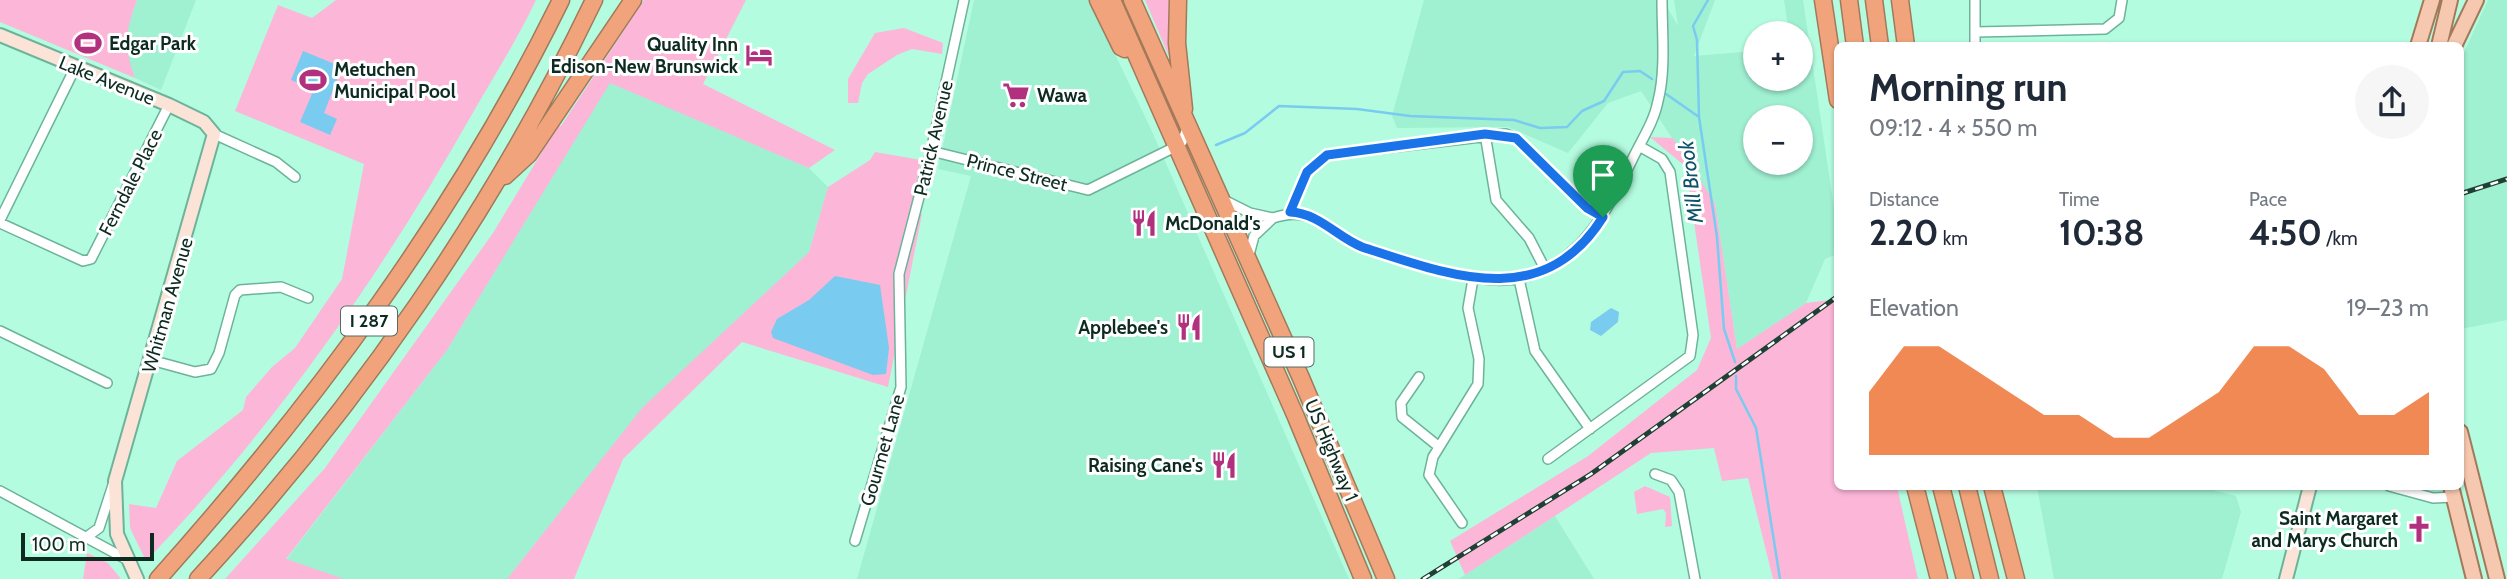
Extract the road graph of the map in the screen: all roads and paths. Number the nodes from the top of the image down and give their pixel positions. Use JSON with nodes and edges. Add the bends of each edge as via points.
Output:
{"nodes":[{"id":1,"x":561,"y":0,"type":"edge"},
{"id":2,"x":594,"y":0,"type":"edge"},
{"id":3,"x":633,"y":0,"type":"edge"},
{"id":4,"x":964,"y":0,"type":"edge"},
{"id":5,"x":1098,"y":0,"type":"edge"},
{"id":6,"x":1112,"y":0,"type":"edge"},
{"id":7,"x":1132,"y":0,"type":"edge"},
{"id":8,"x":1178,"y":0,"type":"edge"},
{"id":9,"x":1662,"y":0,"type":"edge"},
{"id":10,"x":1823,"y":0,"type":"edge"},
{"id":11,"x":1849,"y":0,"type":"edge"},
{"id":12,"x":1874,"y":0,"type":"edge"},
{"id":13,"x":1899,"y":0,"type":"edge"},
{"id":14,"x":1975,"y":0,"type":"edge"},
{"id":15,"x":2122,"y":0,"type":"edge"},
{"id":16,"x":2421,"y":0,"type":"edge"},
{"id":17,"x":2432,"y":0,"type":"edge"},
{"id":18,"x":2450,"y":0,"type":"edge"},
{"id":19,"x":2476,"y":0,"type":"edge"},
{"id":20,"x":1975,"y":32,"type":"junction"},
{"id":21,"x":0,"y":35,"type":"edge"},
{"id":22,"x":2419,"y":41,"type":"edge"},
{"id":23,"x":1854,"y":42,"type":"edge"},
{"id":24,"x":1879,"y":42,"type":"edge"},
{"id":25,"x":1905,"y":42,"type":"edge"},
{"id":26,"x":1975,"y":42,"type":"edge"},
{"id":27,"x":2440,"y":42,"type":"edge"},
{"id":28,"x":2456,"y":42,"type":"edge"},
{"id":29,"x":1135,"y":53,"type":"junction"},
{"id":30,"x":75,"y":68,"type":"junction"},
{"id":31,"x":1834,"y":73,"type":"edge"},
{"id":32,"x":169,"y":105,"type":"junction"},
{"id":33,"x":1186,"y":125,"type":"junction"},
{"id":34,"x":213,"y":132,"type":"junction"},
{"id":35,"x":1485,"y":134,"type":"junction"},
{"id":36,"x":1177,"y":146,"type":"junction"},
{"id":37,"x":1639,"y":146,"type":"junction"},
{"id":38,"x":931,"y":151,"type":"junction"},
{"id":39,"x":295,"y":177,"type":"dead end"},
{"id":40,"x":492,"y":188,"type":"junction"},
{"id":41,"x":1218,"y":196,"type":"junction"},
{"id":42,"x":1290,"y":212,"type":"junction"},
{"id":43,"x":1603,"y":217,"type":"junction"},
{"id":44,"x":1273,"y":218,"type":"junction"},
{"id":45,"x":0,"y":221,"type":"edge"},
{"id":46,"x":1248,"y":264,"type":"junction"},
{"id":47,"x":1545,"y":269,"type":"junction"},
{"id":48,"x":899,"y":274,"type":"joint"},
{"id":49,"x":1474,"y":279,"type":"junction"},
{"id":50,"x":1519,"y":279,"type":"junction"},
{"id":51,"x":308,"y":298,"type":"dead end"},
{"id":52,"x":0,"y":331,"type":"edge"},
{"id":53,"x":151,"y":360,"type":"junction"},
{"id":54,"x":1419,"y":377,"type":"dead end"},
{"id":55,"x":107,"y":383,"type":"dead end"},
{"id":56,"x":1590,"y":429,"type":"junction"},
{"id":57,"x":1438,"y":446,"type":"junction"},
{"id":58,"x":2464,"y":446,"type":"edge"},
{"id":59,"x":1548,"y":460,"type":"dead end"},
{"id":60,"x":2470,"y":468,"type":"junction"},
{"id":61,"x":1655,"y":474,"type":"dead end"},
{"id":62,"x":116,"y":481,"type":"junction"},
{"id":63,"x":2464,"y":483,"type":"edge"},
{"id":64,"x":1916,"y":490,"type":"edge"},
{"id":65,"x":1942,"y":490,"type":"edge"},
{"id":66,"x":1968,"y":490,"type":"edge"},
{"id":67,"x":1994,"y":490,"type":"edge"},
{"id":68,"x":2309,"y":490,"type":"edge"},
{"id":69,"x":2404,"y":490,"type":"edge"},
{"id":70,"x":0,"y":491,"type":"edge"},
{"id":71,"x":2452,"y":492,"type":"edge"},
{"id":72,"x":1462,"y":523,"type":"dead end"},
{"id":73,"x":88,"y":536,"type":"junction"},
{"id":74,"x":855,"y":541,"type":"dead end"},
{"id":75,"x":126,"y":559,"type":"junction"},
{"id":76,"x":136,"y":577,"type":"edge"},
{"id":77,"x":158,"y":579,"type":"edge"},
{"id":78,"x":198,"y":579,"type":"edge"},
{"id":79,"x":1363,"y":579,"type":"edge"},
{"id":80,"x":1386,"y":579,"type":"edge"},
{"id":81,"x":1695,"y":579,"type":"edge"},
{"id":82,"x":1938,"y":579,"type":"edge"},
{"id":83,"x":1965,"y":579,"type":"edge"},
{"id":84,"x":1990,"y":579,"type":"edge"},
{"id":85,"x":2016,"y":579,"type":"edge"},
{"id":86,"x":2286,"y":579,"type":"edge"},
{"id":87,"x":2474,"y":579,"type":"edge"},
{"id":88,"x":2497,"y":579,"type":"edge"}],
"edges":[{"from":1,"to":77,"type":"highway","number":"I 287","via":[[485,142],[375,312],[275,444]]},
{"from":2,"to":40,"type":"highway","number":"I 287"},
{"from":3,"to":40,"type":"highway","via":[[529,154]]},
{"from":4,"to":38,"type":"street","name":"Patrick Avenue"},
{"from":5,"to":29,"type":"highway","via":[[1121,47]]},
{"from":6,"to":29,"type":"highway","number":"US 1"},
{"from":7,"to":33,"type":"highway","number":"US 1"},
{"from":8,"to":33,"type":"highway","via":[[1177,43]]},
{"from":9,"to":37,"type":"street","via":[[1659,99]]},
{"from":10,"to":31,"type":"highway"},
{"from":11,"to":23,"type":"highway"},
{"from":12,"to":24,"type":"highway"},
{"from":13,"to":25,"type":"highway"},
{"from":14,"to":20,"type":"street"},
{"from":15,"to":20,"type":"street","via":[[2119,18],[2105,29]]},
{"from":16,"to":22,"type":"main road"},
{"from":17,"to":22,"type":"main road"},
{"from":18,"to":27,"type":"main road"},
{"from":19,"to":28,"type":"main road"},
{"from":20,"to":26,"type":"street"},
{"from":21,"to":30,"type":"street","name":"Lake Avenue"},
{"from":29,"to":36,"type":"highway","number":"US 1"},
{"from":30,"to":32,"type":"street","name":"Lake Avenue"},
{"from":30,"to":45,"type":"street"},
{"from":32,"to":34,"type":"street","name":"Lake Avenue","via":[[204,122]]},
{"from":32,"to":45,"type":"street","name":"Ferndale Place","via":[[91,260],[83,261]]},
{"from":33,"to":36,"type":"street","via":[[1186,136]]},
{"from":33,"to":41,"type":"highway","number":"US 1"},
{"from":34,"to":39,"type":"street","via":[[276,162]]},
{"from":34,"to":53,"type":"street","name":"Whitman Avenue"},
{"from":35,"to":42,"type":"street","via":[[1327,155],[1307,172]]},
{"from":35,"to":43,"type":"street","via":[[1516,138],[1587,208]]},
{"from":35,"to":47,"type":"street","via":[[1496,200],[1529,239]]},
{"from":36,"to":38,"type":"street","name":"Prince Street","via":[[1088,190]]},
{"from":36,"to":79,"type":"highway","name":"US Highway 1","number":"US 1"},
{"from":37,"to":43,"type":"street"},
{"from":37,"to":56,"type":"street","via":[[1662,159],[1670,172],[1692,346],[1685,361]]},
{"from":38,"to":48,"type":"street","name":"Patrick Avenue"},
{"from":40,"to":78,"type":"highway","number":"I 287","via":[[360,384],[283,483]]},
{"from":41,"to":44,"type":"street","via":[[1250,213]]},
{"from":41,"to":46,"type":"highway","number":"US 1"},
{"from":42,"to":44,"type":"street"},
{"from":42,"to":49,"type":"street","via":[[1323,222],[1362,247]]},
{"from":43,"to":47,"type":"street","via":[[1572,254]]},
{"from":44,"to":46,"type":"street","via":[[1254,236]]},
{"from":46,"to":80,"type":"highway","number":"US 1"},
{"from":47,"to":50,"type":"street"},
{"from":48,"to":74,"type":"street","name":"Gourmet Lane","via":[[901,387]]},
{"from":49,"to":50,"type":"street"},
{"from":49,"to":57,"type":"street","via":[[1468,307],[1479,359],[1478,384]]},
{"from":50,"to":56,"type":"street","via":[[1535,351]]},
{"from":51,"to":53,"type":"street","via":[[288,288],[245,287],[235,295],[211,369],[195,372]]},
{"from":52,"to":55,"type":"street"},
{"from":53,"to":62,"type":"street","name":"Whitman Avenue"},
{"from":54,"to":57,"type":"street","via":[[1401,403],[1402,417]]},
{"from":56,"to":59,"type":"street"},
{"from":57,"to":72,"type":"street","via":[[1429,475]]},
{"from":58,"to":60,"type":"main road"},
{"from":60,"to":63,"type":"main road"},
{"from":60,"to":88,"type":"main road"},
{"from":61,"to":81,"type":"street","via":[[1671,480],[1679,492]]},
{"from":62,"to":73,"type":"street","name":"Whitman Avenue","via":[[99,528]]},
{"from":62,"to":75,"type":"street","name":"Whitman Avenue","via":[[115,521]]},
{"from":64,"to":82,"type":"highway"},
{"from":65,"to":83,"type":"highway"},
{"from":66,"to":84,"type":"highway"},
{"from":67,"to":85,"type":"highway"},
{"from":68,"to":86,"type":"street"},
{"from":69,"to":71,"type":"street","via":[[2433,498]]},
{"from":70,"to":73,"type":"street"},
{"from":71,"to":87,"type":"main road"},
{"from":73,"to":75,"type":"street"},
{"from":75,"to":76,"type":"street","name":"Whitman Avenue"}]}
